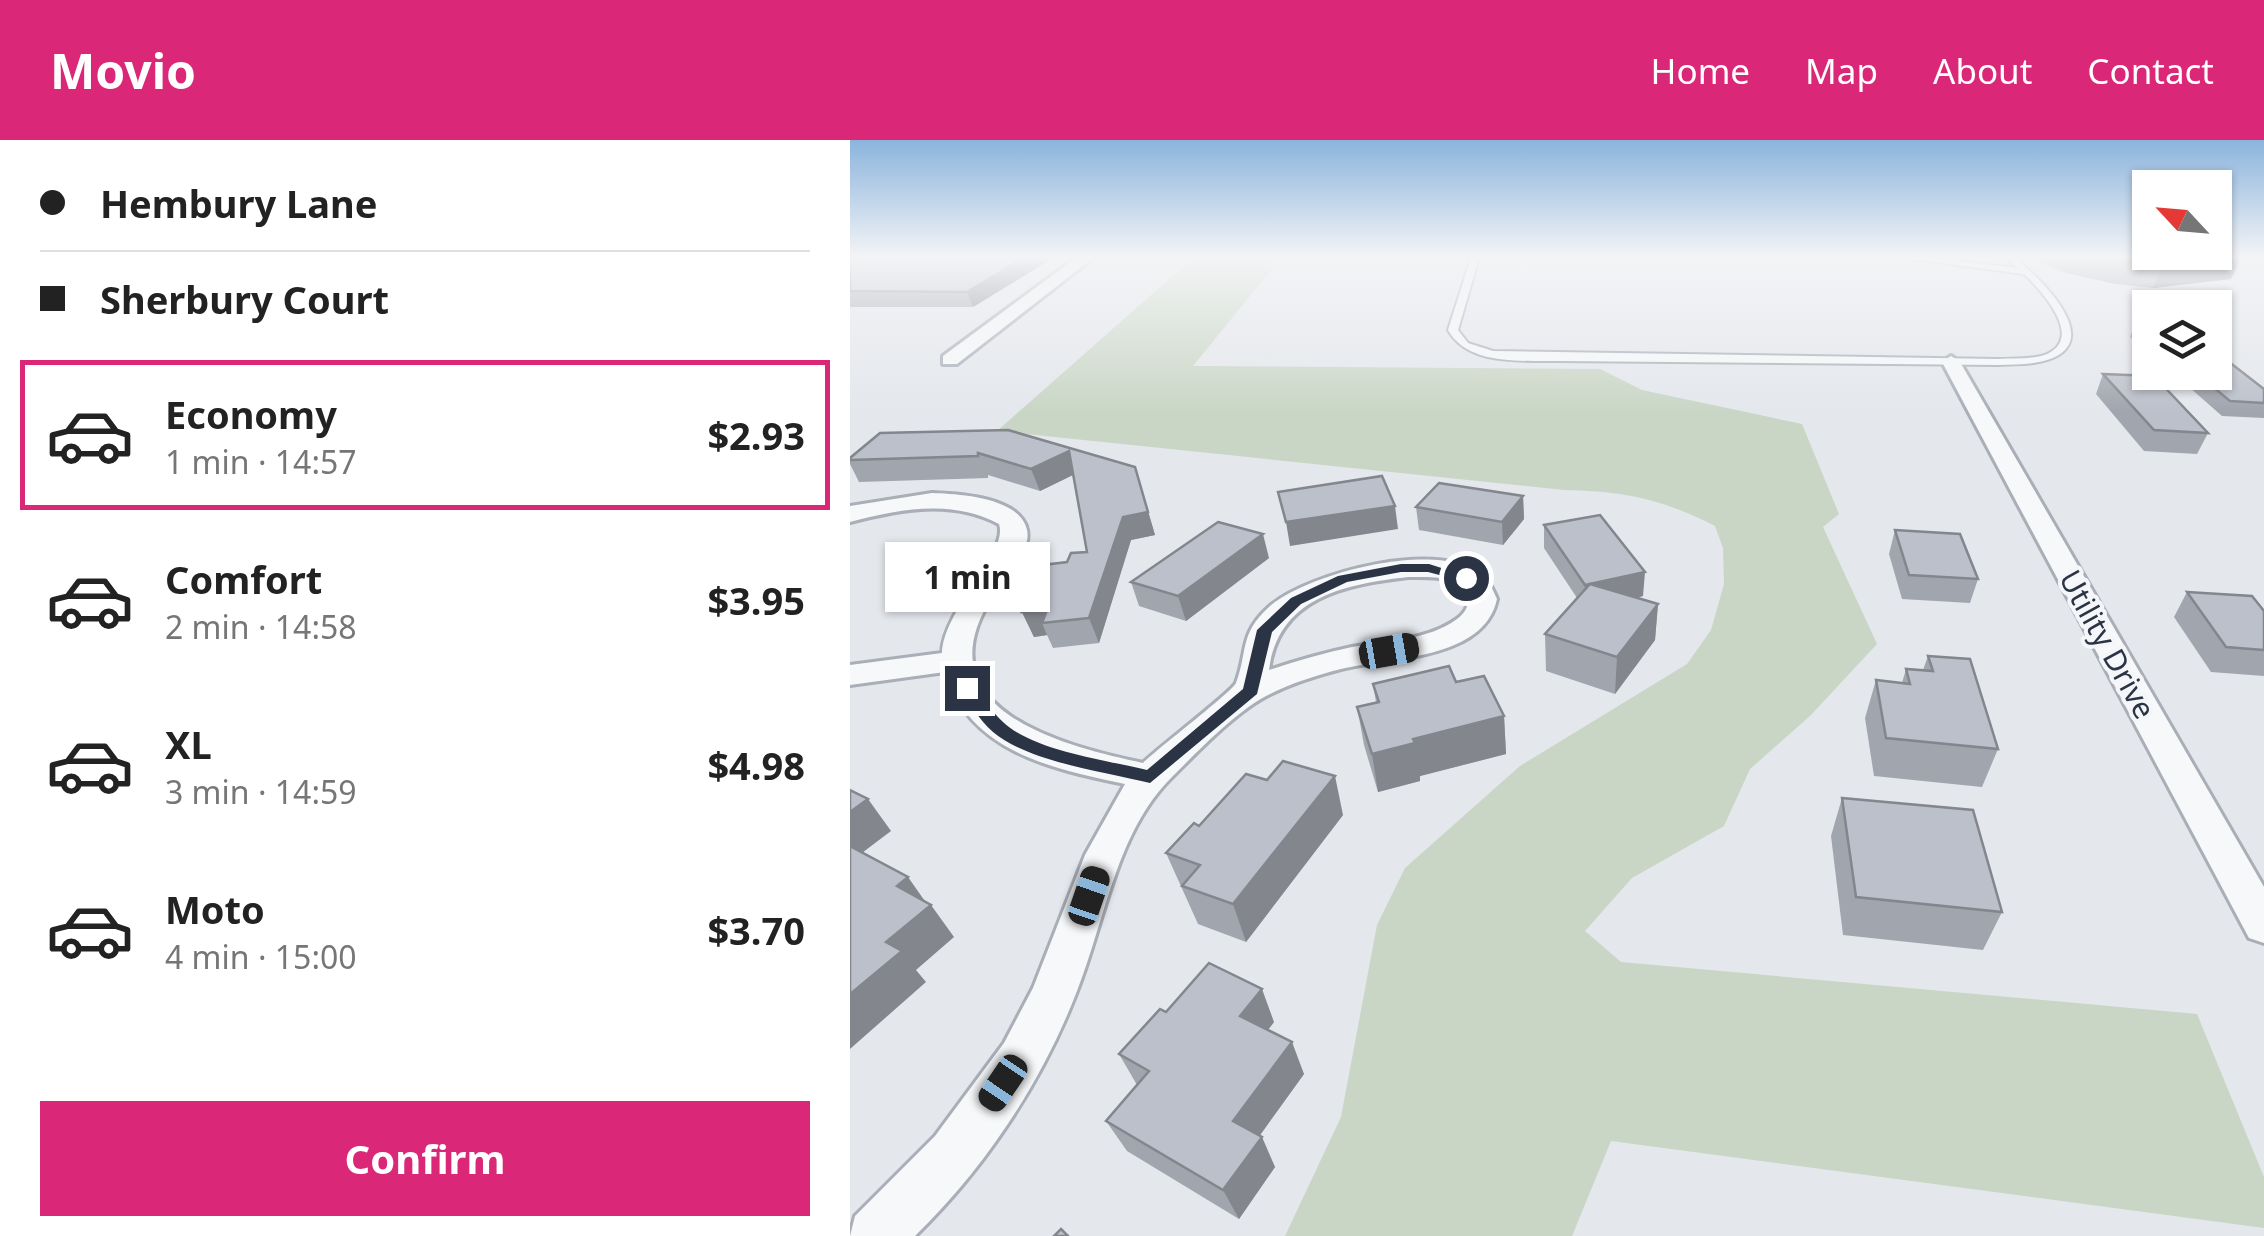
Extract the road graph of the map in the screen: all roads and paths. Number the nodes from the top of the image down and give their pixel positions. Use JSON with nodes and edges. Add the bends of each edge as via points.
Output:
{"nodes":[{"id":1,"x":1018,"y":309,"type":"edge"},
{"id":2,"x":1459,"y":309,"type":"edge"},
{"id":3,"x":2059,"y":309,"type":"edge"},
{"id":4,"x":950,"y":360,"type":"dead end"},
{"id":5,"x":1952,"y":362,"type":"junction"},
{"id":6,"x":850,"y":514,"type":"edge"},
{"id":7,"x":957,"y":661,"type":"junction"},
{"id":8,"x":850,"y":676,"type":"edge"},
{"id":9,"x":1251,"y":691,"type":"junction"},
{"id":10,"x":1150,"y":777,"type":"junction"},
{"id":11,"x":2264,"y":925,"type":"edge"},
{"id":12,"x":876,"y":1236,"type":"edge"}],
"edges":[{"from":1,"to":4,"type":"street"},
{"from":2,"to":5,"type":"lane","via":[[1453,330],[1460,342],[1485,352]]},
{"from":3,"to":5,"type":"lane","via":[[2065,334],[2057,352],[2023,361]]},
{"from":5,"to":11,"type":"street","name":"Utility Drive"},
{"from":6,"to":7,"type":"street","via":[[948,502],[982,506],[1010,520],[1013,544],[969,611]]},
{"from":7,"to":8,"type":"street"},
{"from":7,"to":10,"type":"street","via":[[967,688],[998,728],[1065,757]]},
{"from":9,"to":9,"type":"street","via":[[1340,659],[1438,640],[1470,622],[1483,599],[1466,578],[1429,568],[1366,573],[1318,588],[1265,630]]},
{"from":9,"to":10,"type":"street"},
{"from":10,"to":12,"type":"street","via":[[1117,826],[1054,995],[1021,1057],[967,1136]]}]}
